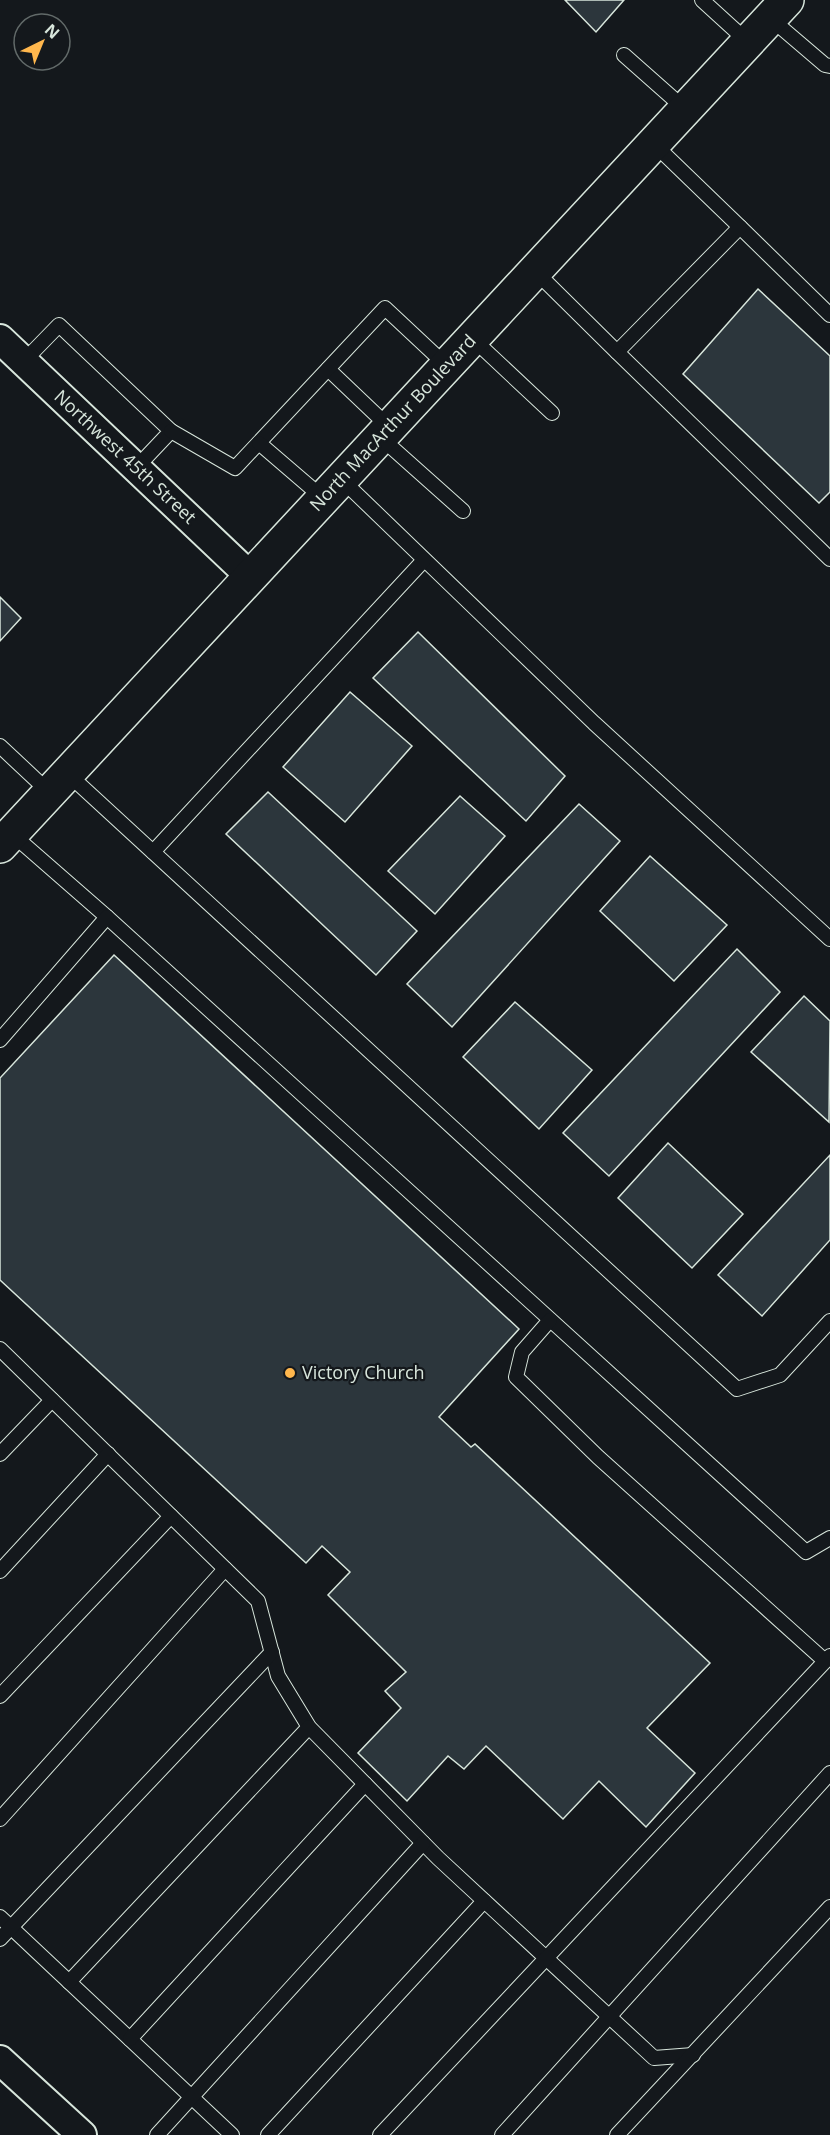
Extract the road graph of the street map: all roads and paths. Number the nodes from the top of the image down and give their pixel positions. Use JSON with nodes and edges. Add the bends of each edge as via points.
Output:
{"nodes":[{"id":1,"x":702,"y":0,"type":"edge"},
{"id":2,"x":778,"y":9,"type":"edge"},
{"id":3,"x":748,"y":42,"type":"junction"},
{"id":4,"x":624,"y":55,"type":"dead end"},
{"id":5,"x":830,"y":66,"type":"edge"},
{"id":6,"x":685,"y":109,"type":"junction"},
{"id":7,"x":654,"y":144,"type":"junction"},
{"id":8,"x":740,"y":226,"type":"junction"},
{"id":9,"x":534,"y":270,"type":"junction"},
{"id":10,"x":830,"y":315,"type":"edge"},
{"id":11,"x":472,"y":338,"type":"junction"},
{"id":12,"x":0,"y":339,"type":"edge"},
{"id":13,"x":617,"y":352,"type":"junction"},
{"id":14,"x":24,"y":361,"type":"junction"},
{"id":15,"x":447,"y":366,"type":"junction"},
{"id":16,"x":328,"y":369,"type":"junction"},
{"id":17,"x":552,"y":413,"type":"dead end"},
{"id":18,"x":171,"y":431,"type":"junction"},
{"id":19,"x":385,"y":432,"type":"junction"},
{"id":20,"x":259,"y":443,"type":"junction"},
{"id":21,"x":136,"y":468,"type":"junction"},
{"id":22,"x":332,"y":489,"type":"junction"},
{"id":23,"x":463,"y":511,"type":"dead end"},
{"id":24,"x":830,"y":559,"type":"edge"},
{"id":25,"x":424,"y":560,"type":"junction"},
{"id":26,"x":250,"y":576,"type":"junction"},
{"id":27,"x":0,"y":746,"type":"edge"},
{"id":28,"x":58,"y":783,"type":"junction"},
{"id":29,"x":4,"y":834,"type":"edge"},
{"id":30,"x":153,"y":852,"type":"junction"},
{"id":31,"x":107,"y":918,"type":"junction"},
{"id":32,"x":830,"y":939,"type":"edge"},
{"id":33,"x":0,"y":1040,"type":"edge"},
{"id":34,"x":550,"y":1320,"type":"junction"},
{"id":35,"x":830,"y":1321,"type":"edge"},
{"id":36,"x":0,"y":1349,"type":"edge"},
{"id":37,"x":52,"y":1400,"type":"junction"},
{"id":38,"x":0,"y":1454,"type":"edge"},
{"id":39,"x":108,"y":1454,"type":"junction"},
{"id":40,"x":171,"y":1516,"type":"junction"},
{"id":41,"x":830,"y":1538,"type":"edge"},
{"id":42,"x":225,"y":1569,"type":"junction"},
{"id":43,"x":0,"y":1571,"type":"edge"},
{"id":44,"x":272,"y":1652,"type":"junction"},
{"id":45,"x":827,"y":1659,"type":"edge"},
{"id":46,"x":0,"y":1696,"type":"edge"},
{"id":47,"x":309,"y":1727,"type":"junction"},
{"id":48,"x":830,"y":1773,"type":"edge"},
{"id":49,"x":365,"y":1784,"type":"junction"},
{"id":50,"x":0,"y":1819,"type":"edge"},
{"id":51,"x":423,"y":1843,"type":"junction"},
{"id":52,"x":484,"y":1901,"type":"junction"},
{"id":53,"x":830,"y":1907,"type":"edge"},
{"id":54,"x":0,"y":1917,"type":"edge"},
{"id":55,"x":11,"y":1927,"type":"junction"},
{"id":56,"x":0,"y":1939,"type":"edge"},
{"id":57,"x":545,"y":1957,"type":"junction"},
{"id":58,"x":69,"y":1982,"type":"junction"},
{"id":59,"x":609,"y":2016,"type":"junction"},
{"id":60,"x":130,"y":2039,"type":"junction"},
{"id":61,"x":693,"y":2055,"type":"junction"},
{"id":62,"x":5,"y":2074,"type":"edge"},
{"id":63,"x":192,"y":2098,"type":"junction"},
{"id":64,"x":82,"y":2135,"type":"edge"},
{"id":65,"x":157,"y":2135,"type":"edge"},
{"id":66,"x":232,"y":2135,"type":"edge"},
{"id":67,"x":268,"y":2135,"type":"edge"},
{"id":68,"x":380,"y":2135,"type":"edge"},
{"id":69,"x":502,"y":2135,"type":"edge"},
{"id":70,"x":617,"y":2135,"type":"edge"}],
"edges":[{"from":1,"to":3,"type":"lane"},
{"from":2,"to":3,"type":"main road","name":"North MacArthur Boulevard"},
{"from":2,"to":5,"type":"lane","via":[[825,65]]},
{"from":3,"to":6,"type":"main road","name":"North MacArthur Boulevard"},
{"from":4,"to":6,"type":"lane"},
{"from":6,"to":7,"type":"main road","name":"North MacArthur Boulevard"},
{"from":7,"to":8,"type":"lane"},
{"from":7,"to":9,"type":"main road","name":"North MacArthur Boulevard"},
{"from":8,"to":10,"type":"lane"},
{"from":8,"to":13,"type":"lane"},
{"from":9,"to":11,"type":"main road","name":"North MacArthur Boulevard"},
{"from":9,"to":13,"type":"lane"},
{"from":11,"to":15,"type":"main road","name":"North MacArthur Boulevard"},
{"from":11,"to":17,"type":"lane"},
{"from":12,"to":14,"type":"street","name":"Northwest 45th Street"},
{"from":13,"to":24,"type":"lane"},
{"from":14,"to":18,"type":"lane","via":[[59,325]]},
{"from":14,"to":21,"type":"street","name":"Northwest 45th Street"},
{"from":15,"to":16,"type":"lane","via":[[385,308]]},
{"from":15,"to":19,"type":"main road","name":"North MacArthur Boulevard"},
{"from":16,"to":19,"type":"lane"},
{"from":16,"to":20,"type":"lane"},
{"from":18,"to":20,"type":"lane","via":[[235,468]]},
{"from":18,"to":21,"type":"lane"},
{"from":19,"to":22,"type":"main road","name":"North MacArthur Boulevard"},
{"from":19,"to":23,"type":"lane"},
{"from":20,"to":22,"type":"lane"},
{"from":21,"to":26,"type":"street","name":"Northwest 45th Street"},
{"from":22,"to":25,"type":"lane"},
{"from":22,"to":26,"type":"main road","name":"North MacArthur Boulevard"},
{"from":25,"to":30,"type":"lane"},
{"from":25,"to":32,"type":"lane","via":[[594,723]]},
{"from":26,"to":28,"type":"main road","name":"North MacArthur Boulevard"},
{"from":27,"to":28,"type":"lane"},
{"from":28,"to":29,"type":"main road","name":"North MacArthur Boulevard"},
{"from":28,"to":30,"type":"lane"},
{"from":29,"to":31,"type":"lane"},
{"from":30,"to":35,"type":"lane","via":[[737,1389],[780,1376]]},
{"from":31,"to":33,"type":"lane"},
{"from":31,"to":34,"type":"lane"},
{"from":34,"to":41,"type":"lane","via":[[806,1552]]},
{"from":34,"to":45,"type":"lane","via":[[522,1352],[516,1377],[598,1456]]},
{"from":36,"to":37,"type":"lane"},
{"from":37,"to":38,"type":"lane"},
{"from":37,"to":39,"type":"lane"},
{"from":39,"to":40,"type":"lane"},
{"from":39,"to":43,"type":"lane"},
{"from":40,"to":42,"type":"lane"},
{"from":40,"to":46,"type":"lane"},
{"from":42,"to":44,"type":"lane","via":[[258,1601]]},
{"from":42,"to":50,"type":"lane"},
{"from":44,"to":47,"type":"lane","via":[[278,1676]]},
{"from":44,"to":55,"type":"lane"},
{"from":45,"to":57,"type":"lane"},
{"from":47,"to":49,"type":"lane"},
{"from":47,"to":58,"type":"lane"},
{"from":48,"to":59,"type":"lane"},
{"from":49,"to":51,"type":"lane"},
{"from":49,"to":60,"type":"lane"},
{"from":51,"to":52,"type":"lane"},
{"from":51,"to":63,"type":"lane"},
{"from":52,"to":57,"type":"lane"},
{"from":52,"to":67,"type":"lane"},
{"from":53,"to":61,"type":"lane"},
{"from":54,"to":55,"type":"lane"},
{"from":55,"to":56,"type":"lane"},
{"from":55,"to":58,"type":"lane"},
{"from":57,"to":59,"type":"lane"},
{"from":57,"to":68,"type":"lane"},
{"from":58,"to":60,"type":"lane"},
{"from":59,"to":61,"type":"lane","via":[[654,2058]]},
{"from":59,"to":69,"type":"lane"},
{"from":60,"to":63,"type":"lane"},
{"from":61,"to":70,"type":"lane"},
{"from":62,"to":64,"type":"street"},
{"from":63,"to":65,"type":"lane"},
{"from":63,"to":66,"type":"lane"}]}
